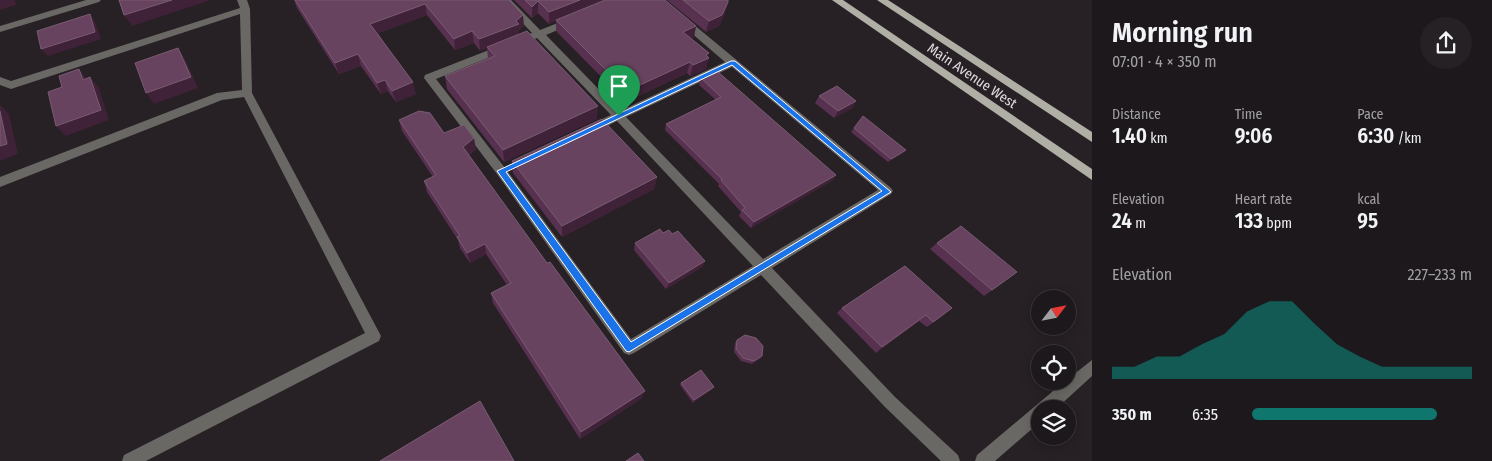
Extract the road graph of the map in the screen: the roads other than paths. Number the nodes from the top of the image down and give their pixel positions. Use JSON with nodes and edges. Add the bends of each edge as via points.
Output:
{"nodes":[{"id":1,"x":96,"y":0,"type":"edge"},
{"id":2,"x":506,"y":0,"type":"edge"},
{"id":3,"x":658,"y":0,"type":"edge"},
{"id":4,"x":837,"y":0,"type":"edge"},
{"id":5,"x":882,"y":0,"type":"edge"},
{"id":6,"x":244,"y":4,"type":"edge"},
{"id":7,"x":584,"y":15,"type":"edge"},
{"id":8,"x":0,"y":29,"type":"edge"},
{"id":9,"x":538,"y":34,"type":"junction"},
{"id":10,"x":733,"y":62,"type":"junction"},
{"id":11,"x":0,"y":81,"type":"edge"},
{"id":12,"x":247,"y":93,"type":"junction"},
{"id":13,"x":619,"y":116,"type":"junction"},
{"id":14,"x":577,"y":136,"type":"edge"},
{"id":15,"x":1092,"y":138,"type":"edge"},
{"id":16,"x":1092,"y":175,"type":"edge"},
{"id":17,"x":0,"y":182,"type":"edge"},
{"id":18,"x":763,"y":267,"type":"junction"},
{"id":19,"x":1092,"y":367,"type":"edge"},
{"id":20,"x":1054,"y":400,"type":"edge"},
{"id":21,"x":1031,"y":420,"type":"edge"},
{"id":22,"x":130,"y":461,"type":"edge"},
{"id":23,"x":952,"y":461,"type":"edge"},
{"id":24,"x":983,"y":461,"type":"edge"}],
"edges":[{"from":1,"to":8,"type":"street"},
{"from":2,"to":9,"type":"street"},
{"from":3,"to":10,"type":"street"},
{"from":4,"to":16,"type":"main road","name":"Main Avenue West"},
{"from":5,"to":15,"type":"main road","name":"Main Avenue West"},
{"from":6,"to":11,"type":"street","via":[[11,85]]},
{"from":6,"to":12,"type":"street"},
{"from":7,"to":9,"type":"street"},
{"from":9,"to":13,"type":"street"},
{"from":9,"to":18,"type":"street","via":[[429,78],[505,169],[629,348]]},
{"from":10,"to":13,"type":"street"},
{"from":10,"to":18,"type":"street","via":[[887,192]]},
{"from":12,"to":17,"type":"street","via":[[221,96]]},
{"from":12,"to":22,"type":"street","via":[[374,336]]},
{"from":13,"to":14,"type":"street"},
{"from":13,"to":18,"type":"street"},
{"from":18,"to":23,"type":"street","via":[[890,402]]},
{"from":19,"to":20,"type":"street"},
{"from":21,"to":24,"type":"street"}]}
